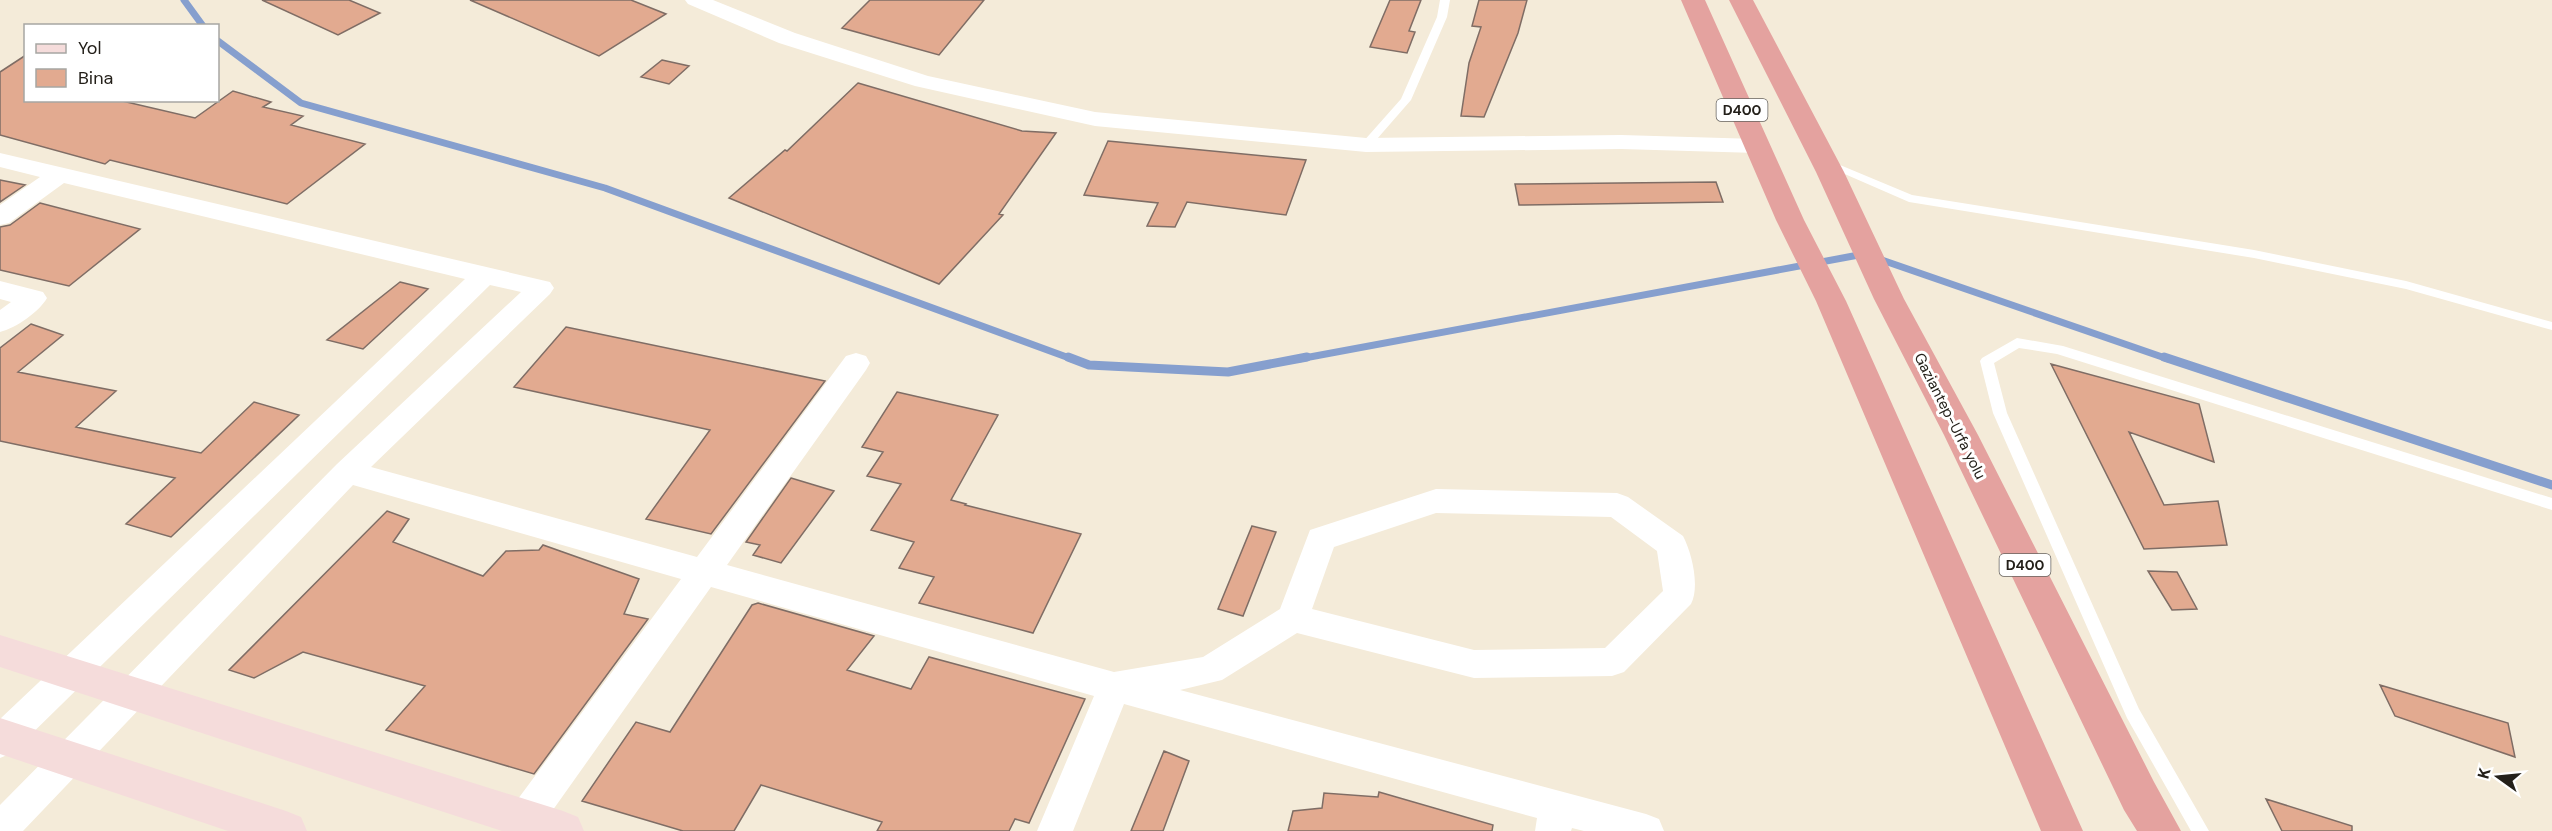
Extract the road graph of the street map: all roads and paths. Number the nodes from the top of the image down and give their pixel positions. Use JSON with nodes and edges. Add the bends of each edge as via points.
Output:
{"nodes":[{"id":1,"x":695,"y":0,"type":"edge"},
{"id":2,"x":1445,"y":0,"type":"edge"},
{"id":3,"x":1693,"y":0,"type":"edge"},
{"id":4,"x":1741,"y":0,"type":"edge"},
{"id":5,"x":1366,"y":145,"type":"junction"},
{"id":6,"x":1757,"y":146,"type":"junction"},
{"id":7,"x":0,"y":160,"type":"edge"},
{"id":8,"x":1825,"y":162,"type":"junction"},
{"id":9,"x":60,"y":174,"type":"junction"},
{"id":10,"x":0,"y":217,"type":"edge"},
{"id":11,"x":486,"y":274,"type":"junction"},
{"id":12,"x":0,"y":290,"type":"edge"},
{"id":13,"x":0,"y":323,"type":"edge"},
{"id":14,"x":2552,"y":326,"type":"edge"},
{"id":15,"x":856,"y":363,"type":"dead end"},
{"id":16,"x":347,"y":472,"type":"junction"},
{"id":17,"x":2552,"y":504,"type":"edge"},
{"id":18,"x":704,"y":573,"type":"junction"},
{"id":19,"x":1293,"y":618,"type":"junction"},
{"id":20,"x":0,"y":651,"type":"edge"},
{"id":21,"x":70,"y":674,"type":"junction"},
{"id":22,"x":1114,"y":687,"type":"junction"},
{"id":23,"x":133,"y":694,"type":"junction"},
{"id":24,"x":2,"y":739,"type":"edge"},
{"id":25,"x":69,"y":759,"type":"junction"},
{"id":26,"x":1555,"y":818,"type":"edge"},
{"id":27,"x":525,"y":819,"type":"junction"},
{"id":28,"x":0,"y":830,"type":"edge"},
{"id":29,"x":286,"y":831,"type":"edge"},
{"id":30,"x":563,"y":831,"type":"edge"},
{"id":31,"x":1055,"y":831,"type":"edge"},
{"id":32,"x":1646,"y":831,"type":"edge"},
{"id":33,"x":2062,"y":831,"type":"edge"},
{"id":34,"x":2160,"y":831,"type":"edge"},
{"id":35,"x":2200,"y":831,"type":"edge"}],
"edges":[{"from":1,"to":5,"type":"street","via":[[787,38],[923,81],[1084,116]]},
{"from":2,"to":5,"type":"lane","via":[[1442,17],[1406,100]]},
{"from":3,"to":6,"type":"highway","number":"D400"},
{"from":4,"to":8,"type":"highway","name":"Gaziantep-Urfa yolu","number":"D400"},
{"from":5,"to":6,"type":"street","via":[[1621,142]]},
{"from":6,"to":33,"type":"highway","number":"D400","via":[[1831,301]]},
{"from":7,"to":9,"type":"street"},
{"from":8,"to":14,"type":"lane","via":[[1910,198],[2254,254],[2406,285]]},
{"from":8,"to":34,"type":"highway","name":"Gaziantep-Urfa yolu","number":"D400","via":[[1889,298]]},
{"from":9,"to":10,"type":"street"},
{"from":9,"to":11,"type":"street"},
{"from":11,"to":16,"type":"street","via":[[541,288]]},
{"from":11,"to":21,"type":"street"},
{"from":12,"to":13,"type":"street","via":[[34,298]]},
{"from":15,"to":18,"type":"street"},
{"from":16,"to":18,"type":"street"},
{"from":16,"to":23,"type":"street"},
{"from":17,"to":35,"type":"lane","via":[[2058,349],[2017,343],[1987,361],[2000,413],[2133,713]]},
{"from":18,"to":22,"type":"street"},
{"from":18,"to":27,"type":"street"},
{"from":19,"to":19,"type":"street","via":[[1321,539],[1437,501],[1617,505],[1672,545],[1680,595],[1612,662],[1474,664]]},
{"from":19,"to":22,"type":"street","via":[[1210,670]]},
{"from":20,"to":21,"type":"main road"},
{"from":21,"to":23,"type":"main road"},
{"from":21,"to":24,"type":"street"},
{"from":22,"to":26,"type":"street"},
{"from":22,"to":31,"type":"street"},
{"from":23,"to":25,"type":"street"},
{"from":23,"to":27,"type":"main road"},
{"from":24,"to":25,"type":"main road"},
{"from":25,"to":28,"type":"street"},
{"from":25,"to":29,"type":"main road"},
{"from":26,"to":32,"type":"street"},
{"from":27,"to":30,"type":"main road"}]}
